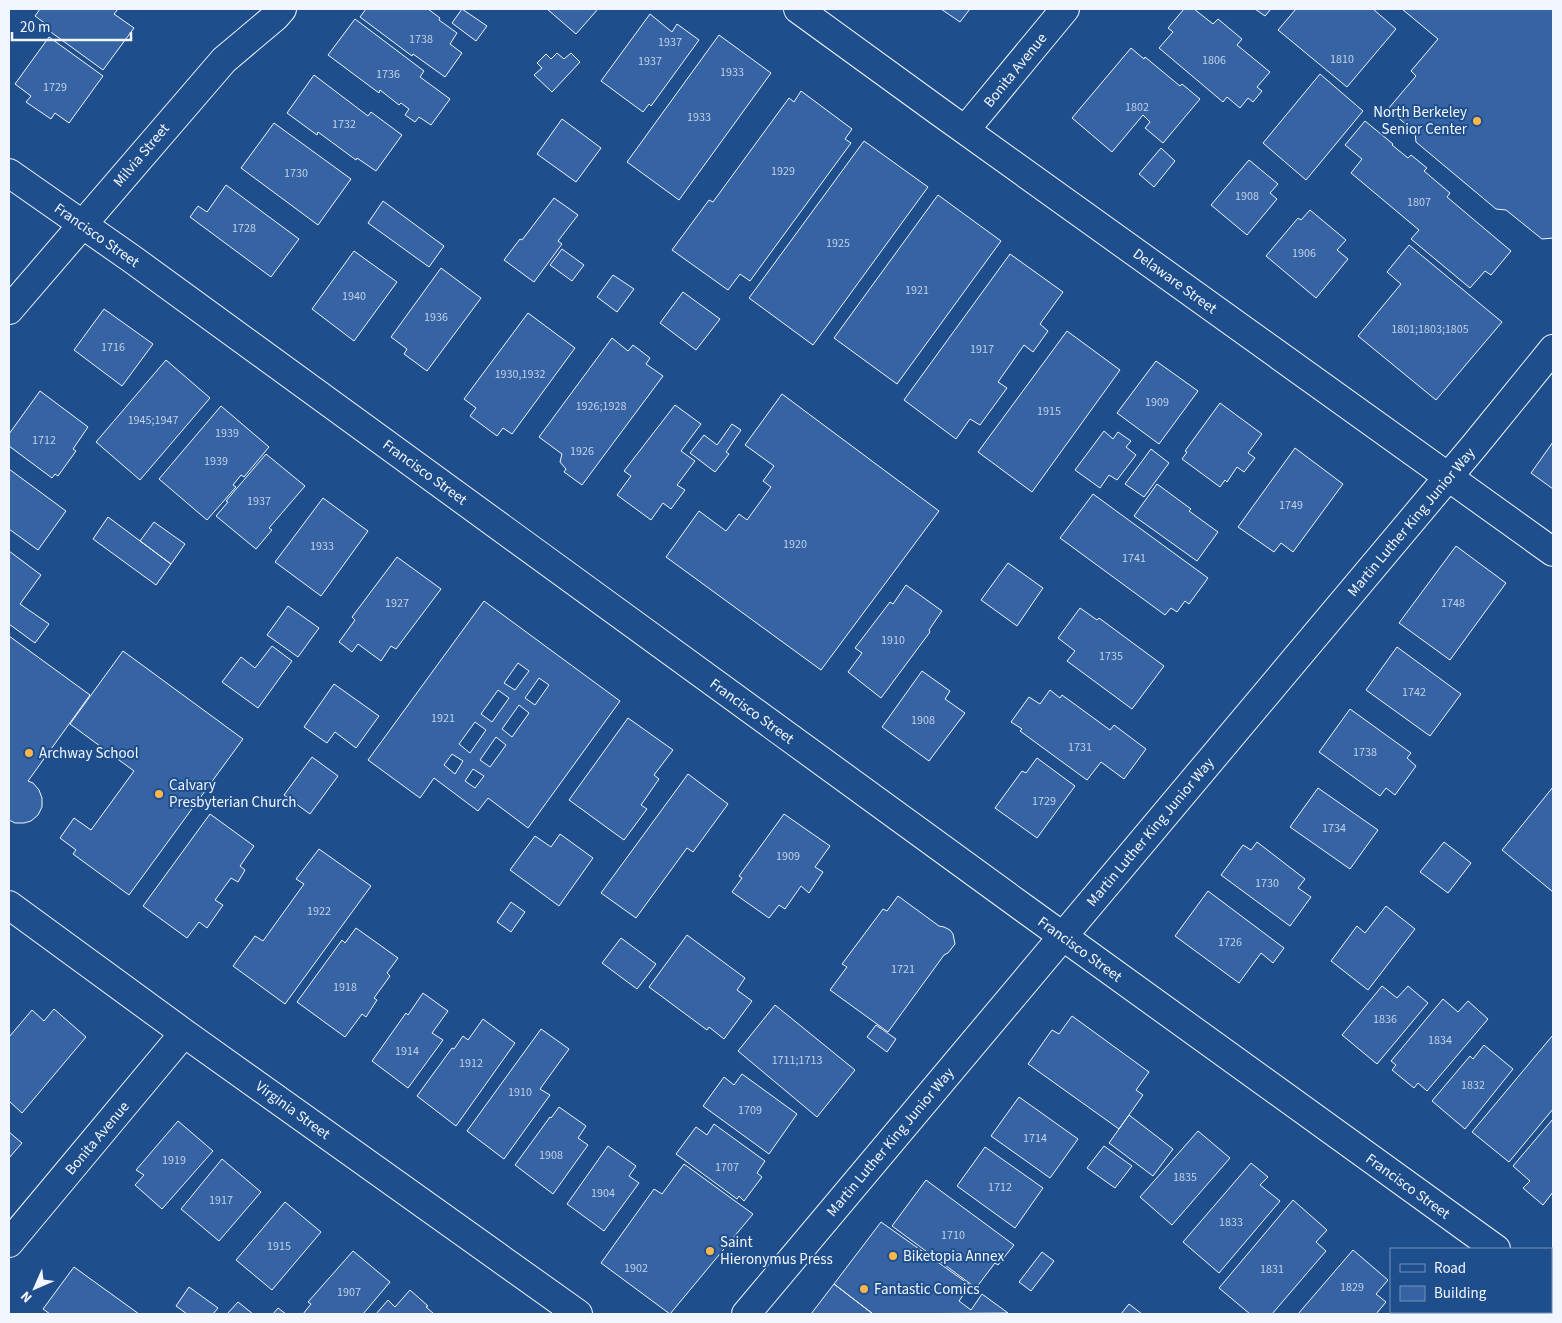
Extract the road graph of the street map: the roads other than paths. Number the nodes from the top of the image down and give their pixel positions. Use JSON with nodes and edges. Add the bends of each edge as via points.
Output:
{"nodes":[{"id":1,"x":282,"y":9,"type":"edge"},
{"id":2,"x":798,"y":9,"type":"edge"},
{"id":3,"x":1065,"y":9,"type":"edge"},
{"id":4,"x":965,"y":130,"type":"junction"},
{"id":5,"x":9,"y":173,"type":"edge"},
{"id":6,"x":82,"y":225,"type":"junction"},
{"id":7,"x":9,"y":310,"type":"edge"},
{"id":8,"x":1553,"y":349,"type":"edge"},
{"id":9,"x":1448,"y":477,"type":"junction"},
{"id":10,"x":1553,"y":552,"type":"edge"},
{"id":11,"x":9,"y":905,"type":"edge"},
{"id":12,"x":1063,"y":936,"type":"junction"},
{"id":13,"x":184,"y":1033,"type":"junction"},
{"id":14,"x":9,"y":1243,"type":"edge"},
{"id":15,"x":1495,"y":1248,"type":"edge"},
{"id":16,"x":578,"y":1314,"type":"edge"},
{"id":17,"x":746,"y":1314,"type":"edge"}],
"edges":[{"from":1,"to":6,"type":"street","name":"Milvia Street","via":[[224,60]]},
{"from":2,"to":4,"type":"street","name":"Delaware Street"},
{"from":3,"to":4,"type":"street","name":"Bonita Avenue"},
{"from":4,"to":9,"type":"street","name":"Delaware Street"},
{"from":5,"to":6,"type":"street","name":"Francisco Street"},
{"from":6,"to":7,"type":"street","name":"Milvia Street"},
{"from":6,"to":12,"type":"street","name":"Francisco Street"},
{"from":8,"to":9,"type":"street","name":"Martin Luther King Junior Way"},
{"from":9,"to":10,"type":"street","name":"Delaware Street"},
{"from":9,"to":12,"type":"street","name":"Martin Luther King Junior Way"},
{"from":11,"to":13,"type":"street","name":"Virginia Street"},
{"from":12,"to":15,"type":"street","name":"Francisco Street"},
{"from":12,"to":17,"type":"street","name":"Martin Luther King Junior Way"},
{"from":13,"to":14,"type":"street","name":"Bonita Avenue"},
{"from":13,"to":16,"type":"street","name":"Virginia Street"}]}
